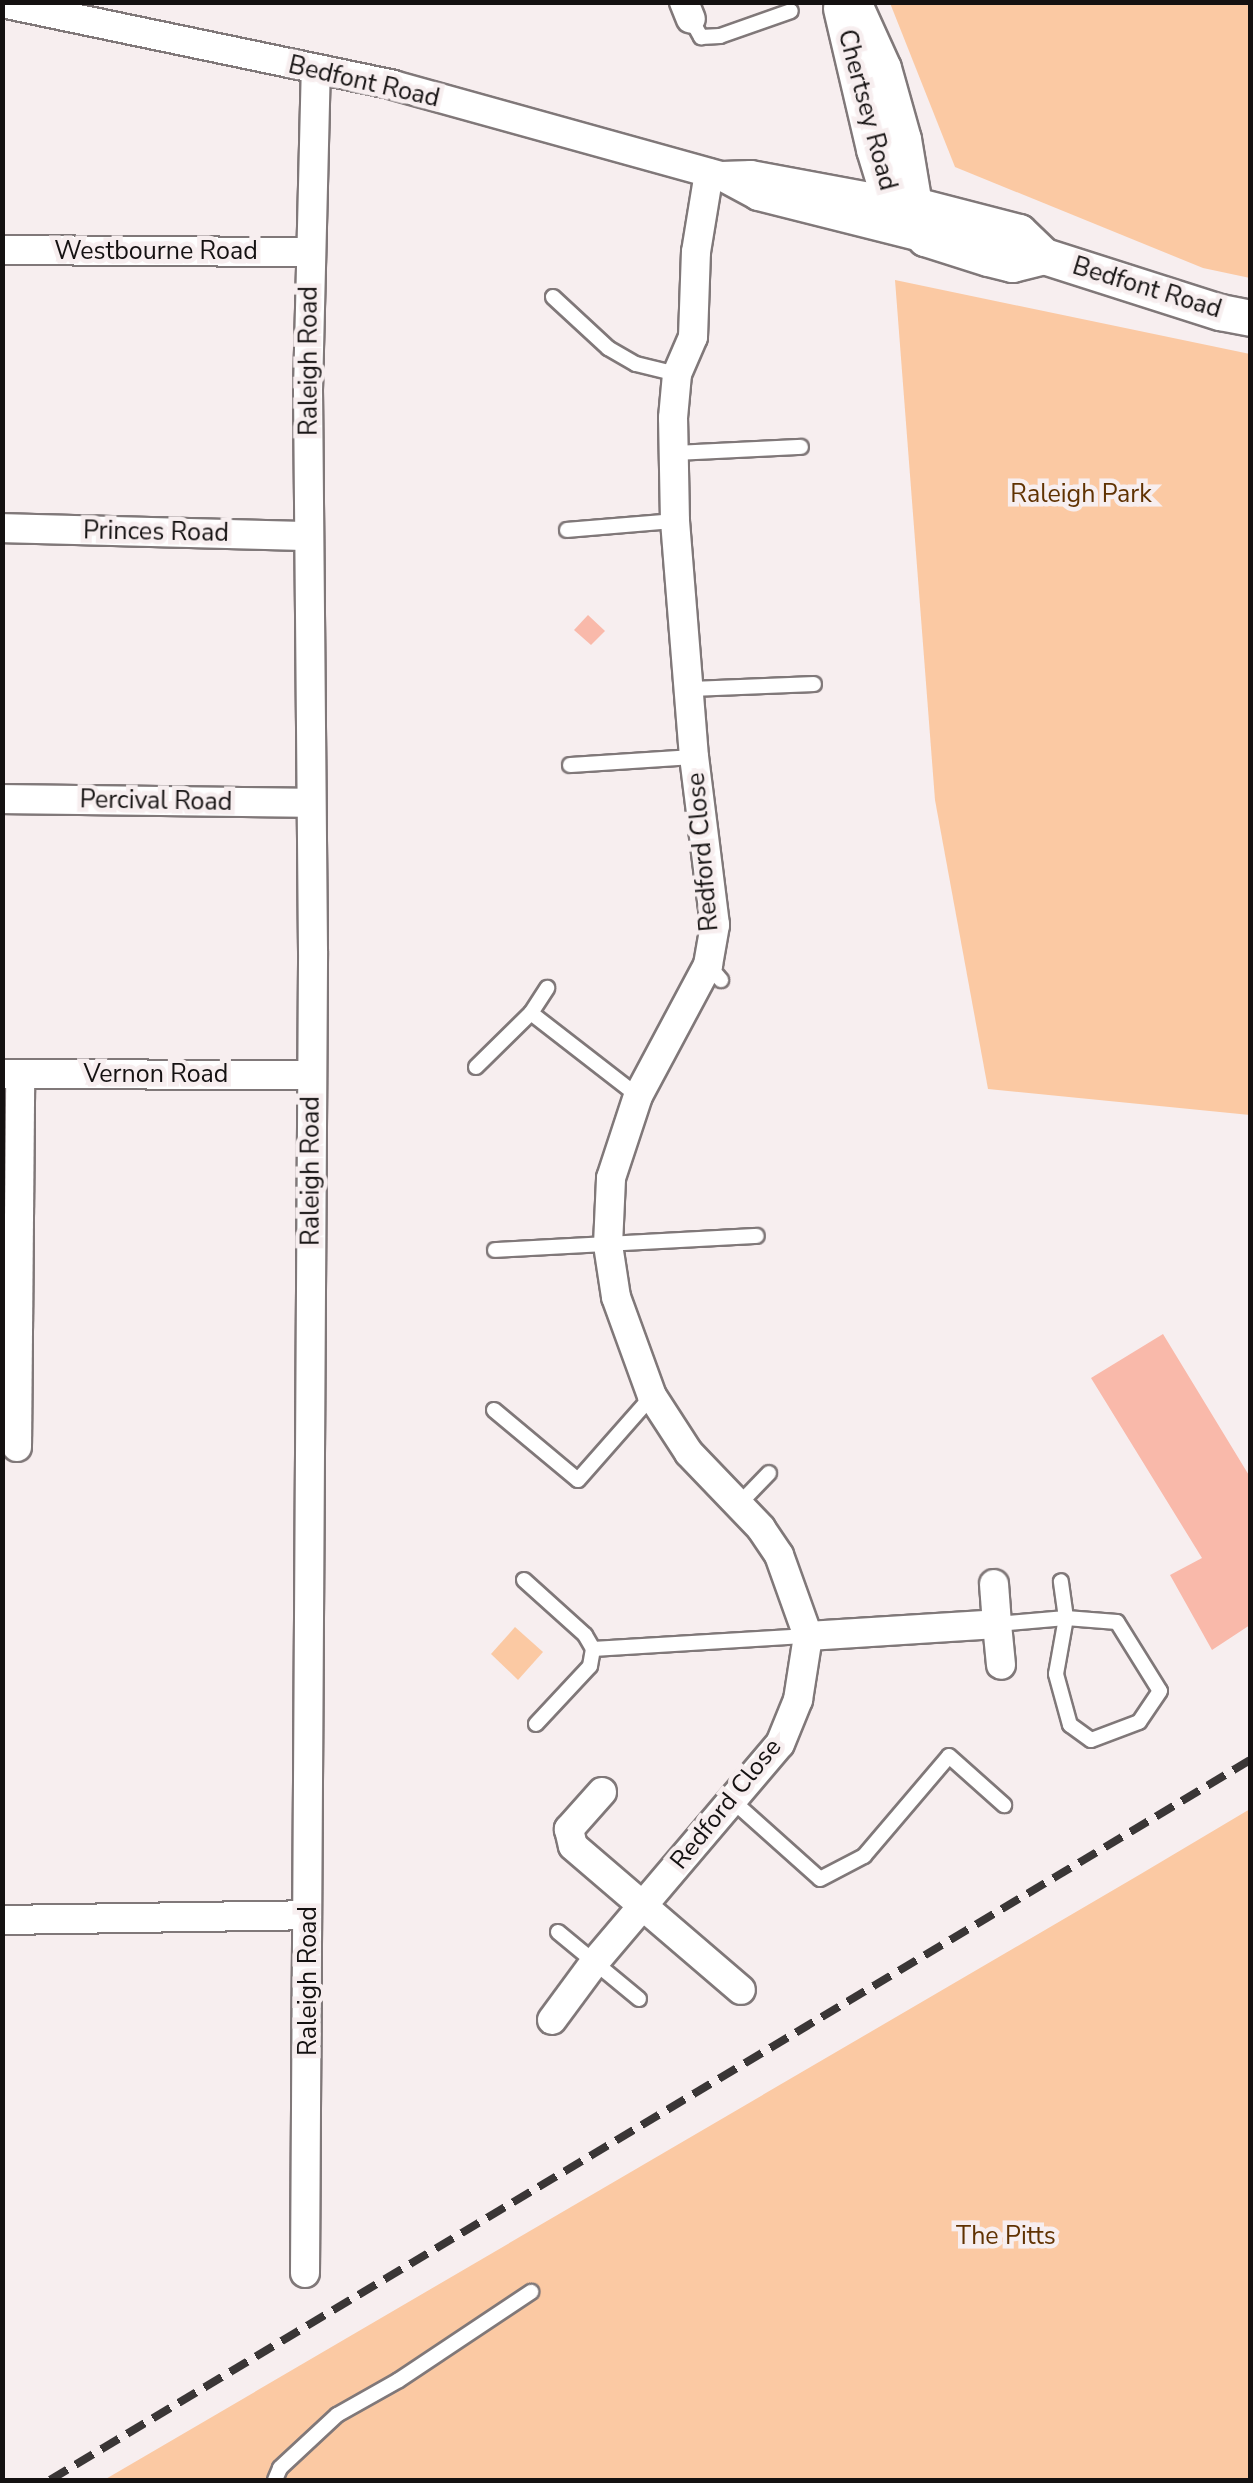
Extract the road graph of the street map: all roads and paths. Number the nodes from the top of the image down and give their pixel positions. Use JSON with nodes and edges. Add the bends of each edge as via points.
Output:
{"nodes":[{"id":1,"x":840,"y":2,"type":"edge"},
{"id":2,"x":853,"y":2,"type":"edge"},
{"id":3,"x":2,"y":3,"type":"edge"},
{"id":4,"x":688,"y":11,"type":"edge"},
{"id":5,"x":790,"y":12,"type":"dead end"},
{"id":6,"x":316,"y":69,"type":"junction"},
{"id":7,"x":716,"y":175,"type":"junction"},
{"id":8,"x":902,"y":217,"type":"junction"},
{"id":9,"x":2,"y":250,"type":"edge"},
{"id":10,"x":309,"y":252,"type":"junction"},
{"id":11,"x":554,"y":297,"type":"dead end"},
{"id":12,"x":1250,"y":318,"type":"edge"},
{"id":13,"x":676,"y":374,"type":"junction"},
{"id":14,"x":800,"y":447,"type":"dead end"},
{"id":15,"x":677,"y":453,"type":"junction"},
{"id":16,"x":675,"y":521,"type":"junction"},
{"id":17,"x":2,"y":528,"type":"edge"},
{"id":18,"x":567,"y":530,"type":"dead end"},
{"id":19,"x":309,"y":536,"type":"junction"},
{"id":20,"x":814,"y":684,"type":"dead end"},
{"id":21,"x":692,"y":689,"type":"junction"},
{"id":22,"x":694,"y":757,"type":"junction"},
{"id":23,"x":570,"y":765,"type":"dead end"},
{"id":24,"x":2,"y":799,"type":"edge"},
{"id":25,"x":310,"y":803,"type":"junction"},
{"id":26,"x":547,"y":988,"type":"dead end"},
{"id":27,"x":531,"y":1013,"type":"junction"},
{"id":28,"x":476,"y":1067,"type":"dead end"},
{"id":29,"x":11,"y":1074,"type":"edge"},
{"id":30,"x":310,"y":1074,"type":"junction"},
{"id":31,"x":638,"y":1096,"type":"junction"},
{"id":32,"x":757,"y":1236,"type":"dead end"},
{"id":33,"x":608,"y":1245,"type":"junction"},
{"id":34,"x":495,"y":1250,"type":"dead end"},
{"id":35,"x":652,"y":1396,"type":"junction"},
{"id":36,"x":494,"y":1410,"type":"dead end"},
{"id":37,"x":17,"y":1447,"type":"dead end"},
{"id":38,"x":768,"y":1473,"type":"dead end"},
{"id":39,"x":739,"y":1504,"type":"junction"},
{"id":40,"x":524,"y":1580,"type":"dead end"},
{"id":41,"x":1060,"y":1581,"type":"dead end"},
{"id":42,"x":994,"y":1584,"type":"dead end"},
{"id":43,"x":1066,"y":1618,"type":"junction"},
{"id":44,"x":996,"y":1624,"type":"junction"},
{"id":45,"x":808,"y":1636,"type":"junction"},
{"id":46,"x":593,"y":1649,"type":"junction"},
{"id":47,"x":1000,"y":1665,"type":"dead end"},
{"id":48,"x":536,"y":1724,"type":"dead end"},
{"id":49,"x":602,"y":1792,"type":"dead end"},
{"id":50,"x":734,"y":1802,"type":"junction"},
{"id":51,"x":1004,"y":1805,"type":"dead end"},
{"id":52,"x":642,"y":1906,"type":"junction"},
{"id":53,"x":307,"y":1915,"type":"junction"},
{"id":54,"x":2,"y":1920,"type":"edge"},
{"id":55,"x":558,"y":1932,"type":"dead end"},
{"id":56,"x":594,"y":1963,"type":"junction"},
{"id":57,"x":741,"y":1990,"type":"dead end"},
{"id":58,"x":639,"y":1999,"type":"dead end"},
{"id":59,"x":552,"y":2020,"type":"dead end"},
{"id":60,"x":305,"y":2273,"type":"dead end"},
{"id":61,"x":531,"y":2292,"type":"dead end"},
{"id":62,"x":275,"y":2480,"type":"edge"}],
"edges":[{"from":1,"to":8,"type":"street","name":"Chertsey Road","via":[[861,104]]},
{"from":2,"to":8,"type":"street","name":"Chertsey Road","via":[[883,68],[904,139]]},
{"from":3,"to":6,"type":"street","name":"Bedfont Road"},
{"from":4,"to":5,"type":"lane","via":[[701,36]]},
{"from":6,"to":7,"type":"street","name":"Bedfont Road"},
{"from":6,"to":10,"type":"street","name":"Raleigh Road"},
{"from":7,"to":8,"type":"street","name":"Bedfont Road","via":[[752,175]]},
{"from":7,"to":13,"type":"street","name":"Redford Close","via":[[696,252],[692,337]]},
{"from":8,"to":12,"type":"street","name":"Bedfont Road","via":[[1019,232],[1044,256]]},
{"from":9,"to":10,"type":"street","name":"Westbourne Road"},
{"from":10,"to":19,"type":"street","name":"Raleigh Road"},
{"from":11,"to":13,"type":"lane","via":[[608,348]]},
{"from":13,"to":15,"type":"street","name":"Redford Close"},
{"from":14,"to":15,"type":"lane"},
{"from":15,"to":16,"type":"street","name":"Redford Close"},
{"from":16,"to":18,"type":"lane"},
{"from":16,"to":21,"type":"street","name":"Redford Close"},
{"from":17,"to":19,"type":"street","name":"Princes Road"},
{"from":19,"to":25,"type":"street","name":"Raleigh Road"},
{"from":20,"to":21,"type":"lane"},
{"from":21,"to":22,"type":"street","name":"Redford Close"},
{"from":22,"to":23,"type":"lane"},
{"from":22,"to":31,"type":"street","name":"Redford Close","via":[[715,972]]},
{"from":24,"to":25,"type":"street","name":"Percival Road"},
{"from":25,"to":30,"type":"street","name":"Raleigh Road"},
{"from":26,"to":27,"type":"lane"},
{"from":27,"to":28,"type":"lane"},
{"from":27,"to":31,"type":"lane"},
{"from":29,"to":30,"type":"street","name":"Vernon Road"},
{"from":29,"to":37,"type":"street"},
{"from":30,"to":53,"type":"street","name":"Raleigh Road"},
{"from":31,"to":33,"type":"street","name":"Redford Close","via":[[611,1178]]},
{"from":32,"to":33,"type":"lane"},
{"from":33,"to":34,"type":"lane"},
{"from":33,"to":35,"type":"street","name":"Redford Close","via":[[616,1298]]},
{"from":35,"to":36,"type":"lane","via":[[578,1480]]},
{"from":35,"to":39,"type":"street","name":"Redford Close","via":[[690,1453]]},
{"from":38,"to":39,"type":"lane"},
{"from":39,"to":45,"type":"street","name":"Redford Close","via":[[780,1556]]},
{"from":40,"to":46,"type":"lane"},
{"from":41,"to":43,"type":"lane"},
{"from":42,"to":44,"type":"street"},
{"from":43,"to":43,"type":"lane","via":[[1116,1622],[1160,1691],[1139,1722],[1091,1740],[1070,1725],[1056,1674]]},
{"from":43,"to":44,"type":"lane"},
{"from":44,"to":45,"type":"street"},
{"from":44,"to":47,"type":"street"},
{"from":45,"to":46,"type":"lane"},
{"from":45,"to":50,"type":"street","name":"Redford Close","via":[[798,1700],[780,1744]]},
{"from":46,"to":48,"type":"lane","via":[[590,1666]]},
{"from":49,"to":52,"type":"street","via":[[569,1829],[573,1846]]},
{"from":50,"to":51,"type":"lane","via":[[820,1880],[864,1856],[949,1756]]},
{"from":50,"to":52,"type":"street","name":"Redford Close"},
{"from":52,"to":56,"type":"street","name":"Redford Close"},
{"from":52,"to":57,"type":"street"},
{"from":53,"to":54,"type":"street"},
{"from":53,"to":60,"type":"street","name":"Raleigh Road"},
{"from":55,"to":56,"type":"lane"},
{"from":56,"to":58,"type":"lane"},
{"from":56,"to":59,"type":"street","name":"Redford Close"},
{"from":61,"to":62,"type":"lane","via":[[337,2415]]}]}
